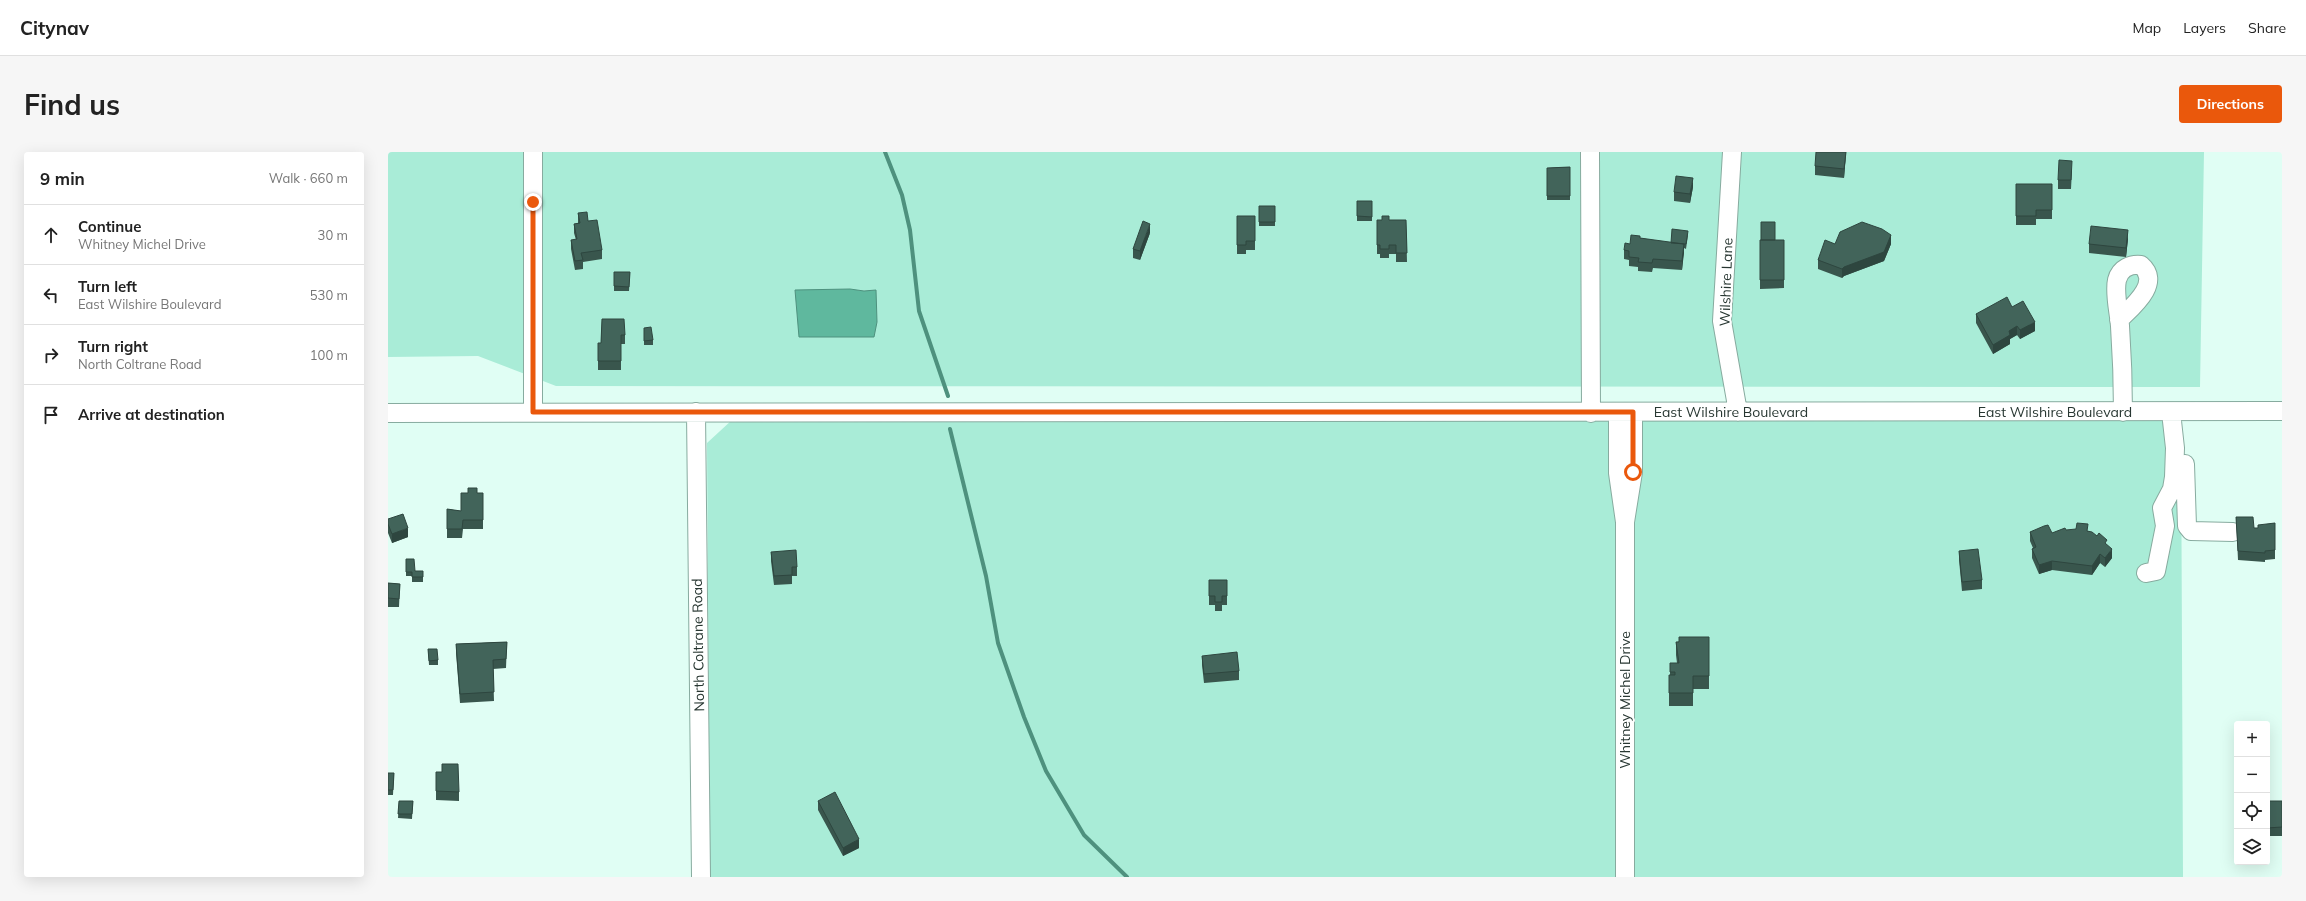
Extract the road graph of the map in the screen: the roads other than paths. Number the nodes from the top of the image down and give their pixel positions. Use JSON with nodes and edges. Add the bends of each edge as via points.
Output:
{"nodes":[{"id":1,"x":533,"y":152,"type":"edge"},
{"id":2,"x":1590,"y":152,"type":"edge"},
{"id":3,"x":1732,"y":152,"type":"edge"},
{"id":4,"x":2119,"y":320,"type":"dead end"},
{"id":5,"x":533,"y":412,"type":"junction"},
{"id":6,"x":696,"y":412,"type":"junction"},
{"id":7,"x":1625,"y":412,"type":"junction"},
{"id":8,"x":1738,"y":412,"type":"junction"},
{"id":9,"x":2123,"y":412,"type":"junction"},
{"id":10,"x":2177,"y":412,"type":"junction"},
{"id":11,"x":2282,"y":412,"type":"edge"},
{"id":12,"x":388,"y":413,"type":"edge"},
{"id":13,"x":1591,"y":413,"type":"junction"},
{"id":14,"x":2233,"y":532,"type":"dead end"},
{"id":15,"x":2146,"y":573,"type":"dead end"},
{"id":16,"x":700,"y":877,"type":"edge"},
{"id":17,"x":1625,"y":877,"type":"edge"}],
"edges":[{"from":1,"to":5,"type":"street"},
{"from":2,"to":13,"type":"street"},
{"from":3,"to":8,"type":"street","name":"Wilshire Lane","via":[[1722,321]]},
{"from":4,"to":9,"type":"street","via":[[2124,375]]},
{"from":5,"to":6,"type":"street","name":"East Wilshire Boulevard"},
{"from":5,"to":12,"type":"street","name":"East Wilshire Boulevard"},
{"from":6,"to":13,"type":"street","name":"East Wilshire Boulevard"},
{"from":6,"to":16,"type":"street","name":"North Coltrane Road"},
{"from":7,"to":8,"type":"street","name":"East Wilshire Boulevard"},
{"from":7,"to":13,"type":"street","name":"East Wilshire Boulevard"},
{"from":7,"to":17,"type":"street","name":"Whitney Michel Drive","via":[[1618,473],[1625,522]]},
{"from":8,"to":9,"type":"street","name":"East Wilshire Boulevard"},
{"from":9,"to":10,"type":"street","name":"East Wilshire Boulevard"},
{"from":10,"to":11,"type":"street","name":"East Wilshire Boulevard"},
{"from":10,"to":14,"type":"street","via":[[2187,526],[2191,531]]},
{"from":10,"to":15,"type":"street","via":[[2172,489],[2162,508],[2164,526],[2156,571]]}]}
